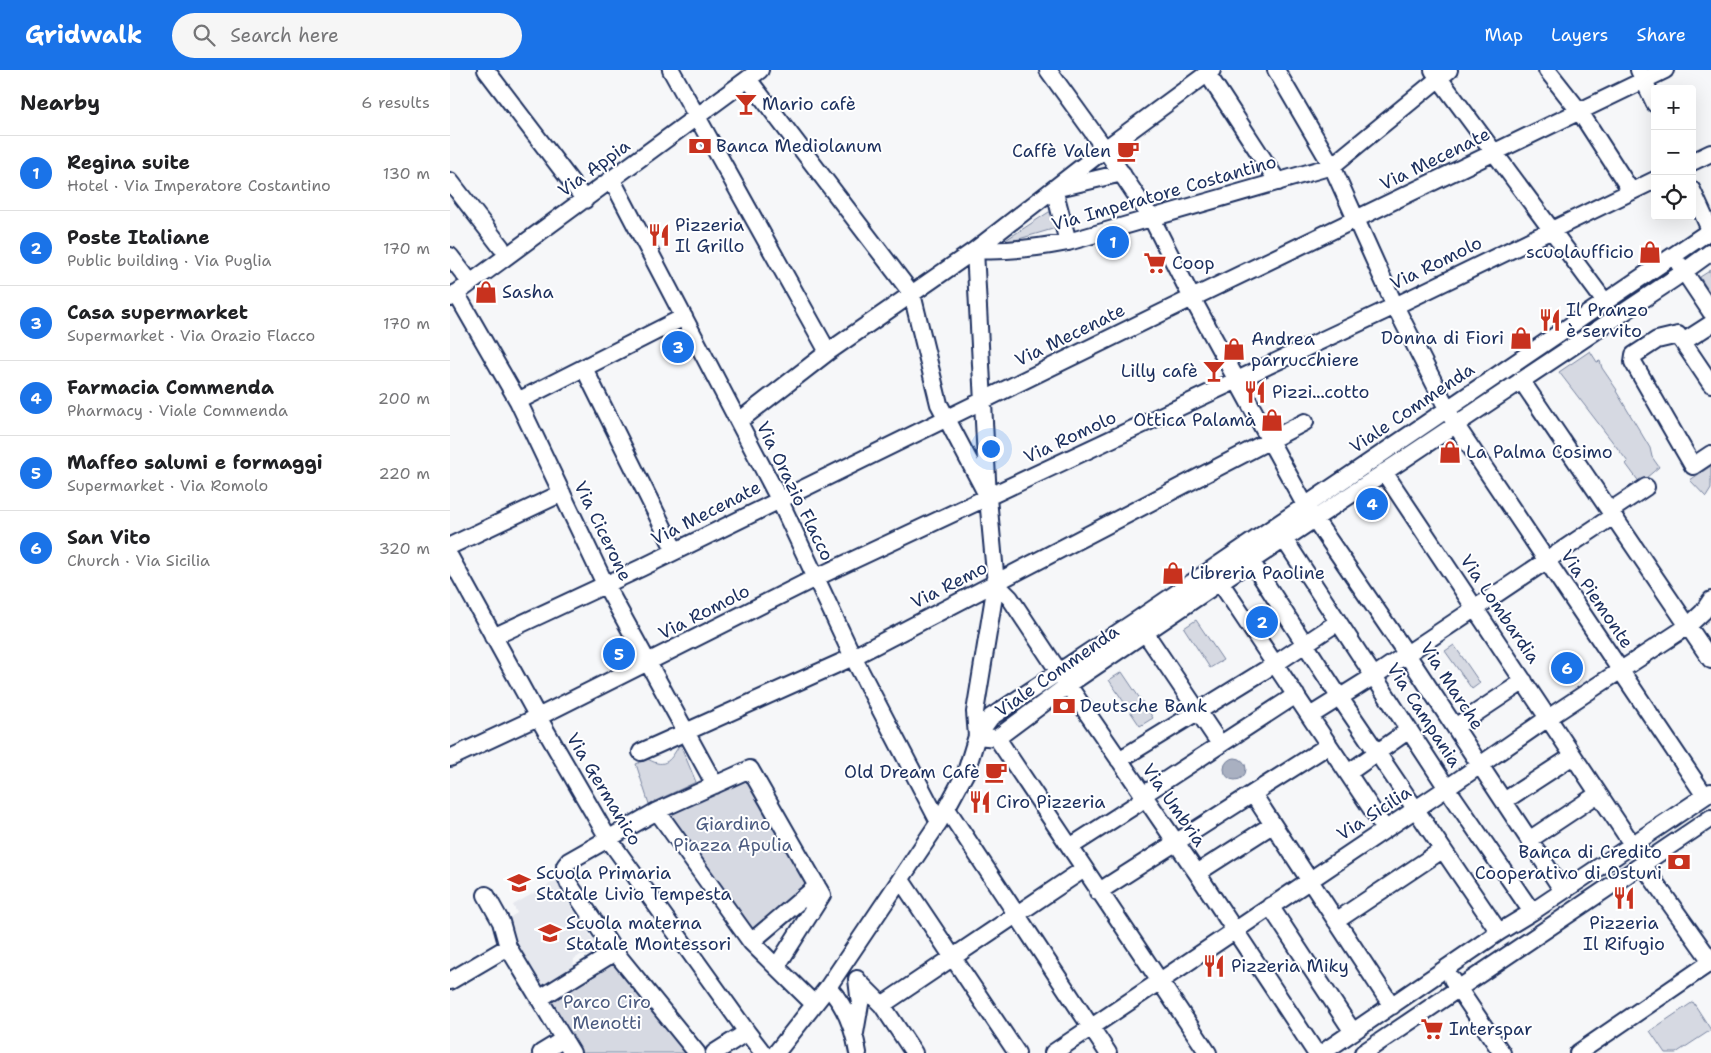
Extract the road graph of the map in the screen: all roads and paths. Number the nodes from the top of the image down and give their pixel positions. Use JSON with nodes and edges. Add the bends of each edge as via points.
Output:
{"nodes":[{"id":1,"x":486,"y":70,"type":"edge"},
{"id":2,"x":671,"y":70,"type":"edge"},
{"id":3,"x":1048,"y":70,"type":"edge"},
{"id":4,"x":1276,"y":70,"type":"edge"},
{"id":5,"x":1547,"y":70,"type":"edge"},
{"id":6,"x":1665,"y":70,"type":"edge"},
{"id":7,"x":1210,"y":72,"type":"edge"},
{"id":8,"x":1440,"y":73,"type":"edge"},
{"id":9,"x":754,"y":75,"type":"edge"},
{"id":10,"x":1641,"y":75,"type":"edge"},
{"id":11,"x":1651,"y":96,"type":"edge"},
{"id":12,"x":1580,"y":112,"type":"junction"},
{"id":13,"x":697,"y":117,"type":"junction"},
{"id":14,"x":1105,"y":149,"type":"junction"},
{"id":15,"x":1494,"y":153,"type":"junction"},
{"id":16,"x":1711,"y":153,"type":"edge"},
{"id":17,"x":1696,"y":160,"type":"edge"},
{"id":18,"x":1332,"y":166,"type":"junction"},
{"id":19,"x":1122,"y":173,"type":"junction"},
{"id":20,"x":612,"y":180,"type":"junction"},
{"id":21,"x":450,"y":181,"type":"edge"},
{"id":22,"x":1278,"y":182,"type":"junction"},
{"id":23,"x":1651,"y":182,"type":"edge"},
{"id":24,"x":1054,"y":189,"type":"junction"},
{"id":25,"x":1631,"y":191,"type":"junction"},
{"id":26,"x":1696,"y":199,"type":"edge"},
{"id":27,"x":585,"y":200,"type":"junction"},
{"id":28,"x":1152,"y":219,"type":"junction"},
{"id":29,"x":1355,"y":219,"type":"junction"},
{"id":30,"x":1552,"y":230,"type":"junction"},
{"id":31,"x":1711,"y":231,"type":"edge"},
{"id":32,"x":1068,"y":242,"type":"junction"},
{"id":33,"x":501,"y":246,"type":"dead end"},
{"id":34,"x":975,"y":250,"type":"junction"},
{"id":35,"x":1711,"y":252,"type":"edge"},
{"id":36,"x":450,"y":256,"type":"edge"},
{"id":37,"x":1673,"y":256,"type":"junction"},
{"id":38,"x":1684,"y":272,"type":"junction"},
{"id":39,"x":470,"y":282,"type":"junction"},
{"id":40,"x":912,"y":294,"type":"junction"},
{"id":41,"x":453,"y":296,"type":"edge"},
{"id":42,"x":1192,"y":298,"type":"junction"},
{"id":43,"x":1605,"y":302,"type":"junction"},
{"id":44,"x":1395,"y":306,"type":"junction"},
{"id":45,"x":1711,"y":312,"type":"edge"},
{"id":46,"x":684,"y":317,"type":"junction"},
{"id":47,"x":1711,"y":324,"type":"edge"},
{"id":48,"x":1683,"y":342,"type":"junction"},
{"id":49,"x":828,"y":352,"type":"junction"},
{"id":50,"x":584,"y":368,"type":"junction"},
{"id":51,"x":1237,"y":380,"type":"junction"},
{"id":52,"x":1521,"y":380,"type":"junction"},
{"id":53,"x":1711,"y":384,"type":"edge"},
{"id":54,"x":984,"y":399,"type":"junction"},
{"id":55,"x":518,"y":401,"type":"junction"},
{"id":56,"x":1448,"y":408,"type":"junction"},
{"id":57,"x":946,"y":418,"type":"junction"},
{"id":58,"x":739,"y":421,"type":"junction"},
{"id":59,"x":1305,"y":422,"type":"dead end"},
{"id":60,"x":1455,"y":424,"type":"junction"},
{"id":61,"x":1270,"y":440,"type":"junction"},
{"id":62,"x":1711,"y":454,"type":"edge"},
{"id":63,"x":1384,"y":472,"type":"junction"},
{"id":64,"x":1646,"y":488,"type":"dead end"},
{"id":65,"x":562,"y":493,"type":"junction"},
{"id":66,"x":988,"y":498,"type":"junction"},
{"id":67,"x":779,"y":499,"type":"junction"},
{"id":68,"x":1305,"y":505,"type":"junction"},
{"id":69,"x":1612,"y":513,"type":"junction"},
{"id":70,"x":1314,"y":519,"type":"junction"},
{"id":71,"x":1284,"y":539,"type":"junction"},
{"id":72,"x":450,"y":546,"type":"edge"},
{"id":73,"x":675,"y":551,"type":"junction"},
{"id":74,"x":450,"y":558,"type":"edge"},
{"id":75,"x":1252,"y":561,"type":"junction"},
{"id":76,"x":1547,"y":561,"type":"junction"},
{"id":77,"x":1216,"y":576,"type":"junction"},
{"id":78,"x":815,"y":578,"type":"junction"},
{"id":79,"x":605,"y":584,"type":"junction"},
{"id":80,"x":996,"y":584,"type":"junction"},
{"id":81,"x":1711,"y":600,"type":"edge"},
{"id":82,"x":1475,"y":608,"type":"junction"},
{"id":83,"x":1338,"y":622,"type":"junction"},
{"id":84,"x":1688,"y":626,"type":"junction"},
{"id":85,"x":1141,"y":627,"type":"junction"},
{"id":86,"x":493,"y":637,"type":"junction"},
{"id":87,"x":1305,"y":644,"type":"junction"},
{"id":88,"x":1406,"y":653,"type":"junction"},
{"id":89,"x":852,"y":656,"type":"junction"},
{"id":90,"x":1711,"y":660,"type":"edge"},
{"id":91,"x":648,"y":663,"type":"junction"},
{"id":92,"x":1275,"y":664,"type":"junction"},
{"id":93,"x":1620,"y":670,"type":"junction"},
{"id":94,"x":1374,"y":676,"type":"junction"},
{"id":95,"x":1064,"y":679,"type":"junction"},
{"id":96,"x":1524,"y":682,"type":"junction"},
{"id":97,"x":1296,"y":696,"type":"junction"},
{"id":98,"x":1340,"y":698,"type":"junction"},
{"id":99,"x":1198,"y":711,"type":"junction"},
{"id":100,"x":1310,"y":716,"type":"junction"},
{"id":101,"x":538,"y":717,"type":"junction"},
{"id":102,"x":1548,"y":718,"type":"junction"},
{"id":103,"x":1455,"y":727,"type":"junction"},
{"id":104,"x":1409,"y":730,"type":"junction"},
{"id":105,"x":686,"y":732,"type":"junction"},
{"id":106,"x":977,"y":736,"type":"junction"},
{"id":107,"x":997,"y":738,"type":"junction"},
{"id":108,"x":1220,"y":744,"type":"junction"},
{"id":109,"x":1329,"y":745,"type":"junction"},
{"id":110,"x":640,"y":752,"type":"dead end"},
{"id":111,"x":1377,"y":753,"type":"junction"},
{"id":112,"x":1573,"y":756,"type":"junction"},
{"id":113,"x":450,"y":758,"type":"edge"},
{"id":114,"x":1119,"y":760,"type":"junction"},
{"id":115,"x":1480,"y":766,"type":"junction"},
{"id":116,"x":1348,"y":773,"type":"junction"},
{"id":117,"x":714,"y":785,"type":"junction"},
{"id":118,"x":1448,"y":788,"type":"junction"},
{"id":119,"x":1253,"y":794,"type":"junction"},
{"id":120,"x":1598,"y":794,"type":"junction"},
{"id":121,"x":1708,"y":794,"type":"edge"},
{"id":122,"x":1143,"y":795,"type":"junction"},
{"id":123,"x":1504,"y":801,"type":"junction"},
{"id":124,"x":1415,"y":810,"type":"junction"},
{"id":125,"x":658,"y":811,"type":"junction"},
{"id":126,"x":943,"y":815,"type":"junction"},
{"id":127,"x":1711,"y":818,"type":"edge"},
{"id":128,"x":1669,"y":819,"type":"junction"},
{"id":129,"x":1272,"y":824,"type":"junction"},
{"id":130,"x":1385,"y":829,"type":"junction"},
{"id":131,"x":608,"y":838,"type":"junction"},
{"id":132,"x":1681,"y":838,"type":"junction"},
{"id":133,"x":1529,"y":840,"type":"junction"},
{"id":134,"x":1176,"y":843,"type":"junction"},
{"id":135,"x":1632,"y":844,"type":"junction"},
{"id":136,"x":1070,"y":847,"type":"junction"},
{"id":137,"x":1442,"y":850,"type":"junction"},
{"id":138,"x":1642,"y":864,"type":"junction"},
{"id":139,"x":1084,"y":869,"type":"junction"},
{"id":140,"x":1197,"y":873,"type":"junction"},
{"id":141,"x":901,"y":880,"type":"junction"},
{"id":142,"x":1308,"y":880,"type":"junction"},
{"id":143,"x":817,"y":886,"type":"junction"},
{"id":144,"x":1563,"y":891,"type":"junction"},
{"id":145,"x":1098,"y":892,"type":"junction"},
{"id":146,"x":486,"y":895,"type":"dead end"},
{"id":147,"x":1270,"y":906,"type":"junction"},
{"id":148,"x":1532,"y":912,"type":"junction"},
{"id":149,"x":1016,"y":914,"type":"junction"},
{"id":150,"x":1336,"y":921,"type":"junction"},
{"id":151,"x":1234,"y":931,"type":"junction"},
{"id":152,"x":1498,"y":932,"type":"junction"},
{"id":153,"x":751,"y":942,"type":"junction"},
{"id":154,"x":508,"y":947,"type":"junction"},
{"id":155,"x":615,"y":952,"type":"junction"},
{"id":156,"x":953,"y":956,"type":"junction"},
{"id":157,"x":848,"y":958,"type":"junction"},
{"id":158,"x":1711,"y":962,"type":"edge"},
{"id":159,"x":777,"y":966,"type":"junction"},
{"id":160,"x":1445,"y":969,"type":"junction"},
{"id":161,"x":450,"y":981,"type":"edge"},
{"id":162,"x":1158,"y":981,"type":"junction"},
{"id":163,"x":858,"y":982,"type":"junction"},
{"id":164,"x":828,"y":987,"type":"junction"},
{"id":165,"x":1459,"y":988,"type":"junction"},
{"id":166,"x":539,"y":999,"type":"junction"},
{"id":167,"x":814,"y":1004,"type":"junction"},
{"id":168,"x":882,"y":1005,"type":"junction"},
{"id":169,"x":1392,"y":1006,"type":"junction"},
{"id":170,"x":1091,"y":1027,"type":"junction"},
{"id":171,"x":747,"y":1032,"type":"junction"},
{"id":172,"x":1353,"y":1032,"type":"junction"},
{"id":173,"x":568,"y":1046,"type":"edge"},
{"id":174,"x":855,"y":1046,"type":"edge"},
{"id":175,"x":541,"y":1053,"type":"edge"},
{"id":176,"x":697,"y":1053,"type":"edge"},
{"id":177,"x":714,"y":1053,"type":"edge"},
{"id":178,"x":763,"y":1053,"type":"edge"},
{"id":179,"x":776,"y":1053,"type":"edge"},
{"id":180,"x":914,"y":1053,"type":"edge"},
{"id":181,"x":1017,"y":1053,"type":"edge"},
{"id":182,"x":1053,"y":1053,"type":"edge"},
{"id":183,"x":1108,"y":1053,"type":"edge"},
{"id":184,"x":1208,"y":1053,"type":"edge"},
{"id":185,"x":1316,"y":1053,"type":"edge"},
{"id":186,"x":1322,"y":1053,"type":"edge"},
{"id":187,"x":1363,"y":1053,"type":"edge"},
{"id":188,"x":1502,"y":1053,"type":"edge"},
{"id":189,"x":1578,"y":1053,"type":"edge"}],
"edges":[{"from":1,"to":27,"type":"street"},
{"from":2,"to":13,"type":"street"},
{"from":3,"to":14,"type":"street","name":"Via Marche"},
{"from":4,"to":18,"type":"street","name":"Via Piemonte"},
{"from":5,"to":12,"type":"street"},
{"from":6,"to":10,"type":"street","name":"Via Mecenate"},
{"from":7,"to":14,"type":"street"},
{"from":7,"to":22,"type":"street"},
{"from":8,"to":15,"type":"street"},
{"from":8,"to":18,"type":"street","name":"Via Imperatore Costantino"},
{"from":9,"to":13,"type":"street","name":"Via Appia"},
{"from":9,"to":40,"type":"street"},
{"from":10,"to":11,"type":"street"},
{"from":10,"to":12,"type":"street","name":"Via Mecenate"},
{"from":12,"to":15,"type":"street","name":"Via Mecenate"},
{"from":12,"to":25,"type":"street"},
{"from":13,"to":20,"type":"street","name":"Via Appia"},
{"from":13,"to":49,"type":"street"},
{"from":14,"to":19,"type":"street","name":"Via Marche"},
{"from":14,"to":24,"type":"street"},
{"from":15,"to":29,"type":"street","name":"Via Mecenate"},
{"from":15,"to":30,"type":"street"},
{"from":16,"to":17,"type":"street"},
{"from":18,"to":22,"type":"street","name":"Via Imperatore Costantino"},
{"from":18,"to":29,"type":"street","name":"Via Piemonte"},
{"from":19,"to":24,"type":"street"},
{"from":19,"to":28,"type":"street","name":"Via Marche"},
{"from":20,"to":27,"type":"street","name":"Via Appia"},
{"from":20,"to":46,"type":"street","name":"Via Orazio Flacco"},
{"from":21,"to":33,"type":"street"},
{"from":22,"to":28,"type":"street","name":"Via Imperatore Costantino"},
{"from":23,"to":25,"type":"street","name":"Via Romolo"},
{"from":24,"to":32,"type":"street"},
{"from":24,"to":34,"type":"street"},
{"from":25,"to":30,"type":"street","name":"Via Romolo"},
{"from":26,"to":31,"type":"street"},
{"from":27,"to":39,"type":"street","name":"Via Appia"},
{"from":28,"to":32,"type":"street","name":"Via Imperatore Costantino"},
{"from":28,"to":42,"type":"street","name":"Via Marche"},
{"from":29,"to":42,"type":"street","name":"Via Mecenate"},
{"from":29,"to":44,"type":"street","name":"Via Piemonte"},
{"from":30,"to":43,"type":"street"},
{"from":30,"to":44,"type":"street","name":"Via Romolo"},
{"from":31,"to":37,"type":"street","name":"Viale Commenda"},
{"from":32,"to":34,"type":"street","name":"Via Imperatore Costantino","via":[[998,252]]},
{"from":34,"to":40,"type":"street"},
{"from":34,"to":54,"type":"street"},
{"from":35,"to":38,"type":"street","name":"Viale Commenda"},
{"from":36,"to":39,"type":"street"},
{"from":37,"to":38,"type":"street"},
{"from":37,"to":43,"type":"street","name":"Viale Commenda"},
{"from":38,"to":45,"type":"street"},
{"from":38,"to":52,"type":"street","name":"Viale Commenda"},
{"from":39,"to":41,"type":"street","name":"Via Appia"},
{"from":40,"to":49,"type":"street"},
{"from":40,"to":57,"type":"street","via":[[939,404]]},
{"from":41,"to":55,"type":"street","name":"Via Cicerone"},
{"from":42,"to":51,"type":"street","name":"Via Marche"},
{"from":42,"to":54,"type":"street","name":"Via Mecenate"},
{"from":43,"to":56,"type":"street","name":"Viale Commenda"},
{"from":44,"to":51,"type":"street","name":"Via Romolo"},
{"from":44,"to":56,"type":"street","name":"Via Piemonte"},
{"from":46,"to":50,"type":"street"},
{"from":46,"to":58,"type":"street","name":"Via Orazio Flacco"},
{"from":47,"to":48,"type":"street"},
{"from":48,"to":53,"type":"street"},
{"from":48,"to":62,"type":"street","via":[[1678,335],[1658,340],[1634,355],[1634,362],[1693,466]]},
{"from":49,"to":58,"type":"street"},
{"from":50,"to":55,"type":"street"},
{"from":50,"to":73,"type":"street"},
{"from":51,"to":61,"type":"street","name":"Via Marche"},
{"from":51,"to":66,"type":"street","name":"Via Romolo"},
{"from":52,"to":60,"type":"street","name":"Viale Commenda"},
{"from":52,"to":69,"type":"street"},
{"from":54,"to":57,"type":"street","name":"Via Mecenate"},
{"from":54,"to":66,"type":"street"},
{"from":55,"to":65,"type":"street","name":"Via Cicerone"},
{"from":56,"to":60,"type":"street","name":"Via Piemonte"},
{"from":56,"to":68,"type":"street","name":"Viale Commenda"},
{"from":57,"to":66,"type":"street"},
{"from":57,"to":67,"type":"street","name":"Via Mecenate"},
{"from":58,"to":67,"type":"street","name":"Via Orazio Flacco"},
{"from":59,"to":61,"type":"street","name":"Via Remo"},
{"from":60,"to":63,"type":"street","name":"Viale Commenda"},
{"from":60,"to":76,"type":"street","name":"Via Piemonte"},
{"from":61,"to":68,"type":"street","name":"Via Marche"},
{"from":61,"to":80,"type":"street","name":"Via Remo"},
{"from":63,"to":70,"type":"street","name":"Viale Commenda"},
{"from":63,"to":82,"type":"street","name":"Via Lombardia"},
{"from":64,"to":69,"type":"street"},
{"from":65,"to":72,"type":"street"},
{"from":65,"to":79,"type":"street","name":"Via Cicerone"},
{"from":66,"to":78,"type":"street","name":"Via Romolo"},
{"from":66,"to":80,"type":"street"},
{"from":67,"to":73,"type":"street","name":"Via Mecenate"},
{"from":67,"to":78,"type":"street","name":"Via Orazio Flacco"},
{"from":68,"to":70,"type":"street","name":"Via Marche"},
{"from":68,"to":77,"type":"street","name":"Viale Commenda"},
{"from":69,"to":76,"type":"street"},
{"from":69,"to":84,"type":"street"},
{"from":70,"to":71,"type":"street","name":"Viale Commenda"},
{"from":70,"to":88,"type":"street","name":"Via Marche"},
{"from":71,"to":75,"type":"street","name":"Viale Commenda"},
{"from":71,"to":83,"type":"street","name":"Via Campania"},
{"from":73,"to":79,"type":"street","name":"Via Mecenate"},
{"from":74,"to":86,"type":"street","name":"Via Germanico"},
{"from":75,"to":77,"type":"street","name":"Viale Commenda"},
{"from":75,"to":87,"type":"street"},
{"from":76,"to":82,"type":"street"},
{"from":76,"to":93,"type":"street","name":"Via Piemonte"},
{"from":77,"to":85,"type":"street","name":"Viale Commenda"},
{"from":77,"to":92,"type":"street"},
{"from":78,"to":89,"type":"street","name":"Via Orazio Flacco"},
{"from":78,"to":91,"type":"street","name":"Via Romolo"},
{"from":79,"to":86,"type":"street","name":"Via Mecenate"},
{"from":79,"to":91,"type":"street","name":"Via Cicerone"},
{"from":80,"to":89,"type":"street","name":"Via Remo"},
{"from":80,"to":95,"type":"street","name":"Via Umbria","via":[[1010,598]]},
{"from":80,"to":106,"type":"street","via":[[975,712]]},
{"from":81,"to":84,"type":"street","name":"Via Sicilia"},
{"from":82,"to":88,"type":"street"},
{"from":82,"to":96,"type":"street","name":"Via Lombardia"},
{"from":83,"to":87,"type":"street"},
{"from":83,"to":94,"type":"street","name":"Via Campania"},
{"from":84,"to":90,"type":"street"},
{"from":84,"to":93,"type":"street","name":"Via Sicilia"},
{"from":85,"to":95,"type":"street","name":"Viale Commenda"},
{"from":85,"to":99,"type":"street"},
{"from":86,"to":101,"type":"street","name":"Via Germanico"},
{"from":87,"to":92,"type":"street"},
{"from":87,"to":98,"type":"street"},
{"from":88,"to":94,"type":"street"},
{"from":88,"to":103,"type":"street","name":"Via Marche"},
{"from":89,"to":105,"type":"street","name":"Via Remo"},
{"from":89,"to":126,"type":"street","name":"Via Orazio Flacco"},
{"from":91,"to":101,"type":"street","name":"Via Romolo"},
{"from":91,"to":105,"type":"street","name":"Via Cicerone"},
{"from":92,"to":97,"type":"street"},
{"from":92,"to":99,"type":"street"},
{"from":93,"to":102,"type":"street","name":"Via Sicilia"},
{"from":93,"to":121,"type":"street","name":"Via Piemonte"},
{"from":94,"to":98,"type":"street"},
{"from":94,"to":104,"type":"street","name":"Via Campania"},
{"from":95,"to":106,"type":"street","name":"Viale Commenda","via":[[991,717]]},
{"from":95,"to":107,"type":"street","name":"Viale Commenda"},
{"from":95,"to":114,"type":"street","name":"Via Umbria"},
{"from":96,"to":102,"type":"street","name":"Via Lombardia"},
{"from":96,"to":103,"type":"street"},
{"from":97,"to":100,"type":"street"},
{"from":97,"to":108,"type":"street"},
{"from":98,"to":100,"type":"street"},
{"from":98,"to":111,"type":"street"},
{"from":99,"to":108,"type":"street"},
{"from":99,"to":114,"type":"street"},
{"from":100,"to":109,"type":"street"},
{"from":101,"to":113,"type":"street","name":"Via Romolo"},
{"from":101,"to":131,"type":"street","name":"Via Germanico"},
{"from":102,"to":112,"type":"street","name":"Via Lombardia"},
{"from":102,"to":115,"type":"street","name":"Via Sicilia"},
{"from":103,"to":115,"type":"street","name":"Via Marche"},
{"from":104,"to":111,"type":"street"},
{"from":104,"to":118,"type":"street","name":"Via Campania"},
{"from":105,"to":110,"type":"street","name":"Via Remo"},
{"from":105,"to":117,"type":"street","name":"Via Cicerone"},
{"from":106,"to":107,"type":"street","name":"Viale Commenda"},
{"from":106,"to":126,"type":"street","via":[[966,772]]},
{"from":107,"to":136,"type":"street"},
{"from":108,"to":122,"type":"street"},
{"from":109,"to":116,"type":"street"},
{"from":109,"to":119,"type":"street"},
{"from":111,"to":116,"type":"street"},
{"from":111,"to":124,"type":"street"},
{"from":112,"to":120,"type":"street","name":"Via Lombardia"},
{"from":112,"to":123,"type":"street"},
{"from":114,"to":122,"type":"street","name":"Via Umbria"},
{"from":115,"to":118,"type":"street","name":"Via Sicilia"},
{"from":115,"to":123,"type":"street","name":"Via Marche"},
{"from":116,"to":130,"type":"street"},
{"from":117,"to":125,"type":"street"},
{"from":117,"to":143,"type":"street","via":[[750,769]]},
{"from":118,"to":124,"type":"street","name":"Via Sicilia"},
{"from":118,"to":148,"type":"street","name":"Via Campania"},
{"from":119,"to":129,"type":"street"},
{"from":119,"to":134,"type":"street"},
{"from":120,"to":133,"type":"street"},
{"from":120,"to":135,"type":"street","name":"Via Lombardia"},
{"from":121,"to":128,"type":"street"},
{"from":122,"to":134,"type":"street","name":"Via Umbria"},
{"from":122,"to":136,"type":"street","via":[[1137,804]]},
{"from":123,"to":133,"type":"street","name":"Via Marche"},
{"from":124,"to":130,"type":"street","name":"Via Sicilia"},
{"from":124,"to":137,"type":"street"},
{"from":125,"to":131,"type":"street"},
{"from":125,"to":153,"type":"street"},
{"from":126,"to":141,"type":"street"},
{"from":126,"to":149,"type":"street","name":"Via Orazio Flacco"},
{"from":127,"to":132,"type":"street"},
{"from":128,"to":132,"type":"street"},
{"from":128,"to":135,"type":"street"},
{"from":129,"to":140,"type":"street"},
{"from":129,"to":142,"type":"street"},
{"from":130,"to":142,"type":"street","name":"Via Sicilia"},
{"from":131,"to":155,"type":"street","via":[[569,861],[565,874]]},
{"from":131,"to":171,"type":"street","name":"Via Germanico"},
{"from":132,"to":138,"type":"street"},
{"from":133,"to":144,"type":"street","name":"Via Marche"},
{"from":134,"to":140,"type":"street","name":"Via Umbria"},
{"from":134,"to":145,"type":"street"},
{"from":135,"to":144,"type":"street"},
{"from":136,"to":139,"type":"street"},
{"from":137,"to":150,"type":"street"},
{"from":137,"to":152,"type":"street"},
{"from":138,"to":158,"type":"street"},
{"from":138,"to":165,"type":"street"},
{"from":139,"to":145,"type":"street"},
{"from":139,"to":149,"type":"street"},
{"from":140,"to":151,"type":"street","name":"Via Umbria"},
{"from":141,"to":156,"type":"street"},
{"from":141,"to":157,"type":"street"},
{"from":142,"to":147,"type":"street","name":"Via Sicilia"},
{"from":142,"to":150,"type":"street"},
{"from":143,"to":153,"type":"street"},
{"from":143,"to":159,"type":"street","via":[[822,894]]},
{"from":144,"to":148,"type":"street"},
{"from":145,"to":162,"type":"street"},
{"from":146,"to":154,"type":"street","via":[[501,922]]},
{"from":147,"to":151,"type":"street","name":"Via Sicilia"},
{"from":147,"to":172,"type":"street"},
{"from":148,"to":152,"type":"street"},
{"from":149,"to":156,"type":"street"},
{"from":149,"to":170,"type":"street","name":"Via Orazio Flacco"},
{"from":150,"to":169,"type":"street"},
{"from":151,"to":162,"type":"street","name":"Via Sicilia"},
{"from":151,"to":185,"type":"street","name":"Via Umbria"},
{"from":152,"to":160,"type":"street"},
{"from":153,"to":159,"type":"street"},
{"from":154,"to":161,"type":"street"},
{"from":154,"to":166,"type":"street"},
{"from":155,"to":166,"type":"street"},
{"from":155,"to":176,"type":"street"},
{"from":156,"to":168,"type":"street"},
{"from":156,"to":181,"type":"street"},
{"from":157,"to":163,"type":"street"},
{"from":157,"to":164,"type":"street"},
{"from":158,"to":189,"type":"street"},
{"from":159,"to":167,"type":"street"},
{"from":160,"to":165,"type":"street"},
{"from":160,"to":169,"type":"street"},
{"from":162,"to":170,"type":"street","name":"Via Sicilia"},
{"from":162,"to":184,"type":"street"},
{"from":163,"to":168,"type":"street"},
{"from":163,"to":174,"type":"street","via":[[860,1004]]},
{"from":164,"to":167,"type":"street"},
{"from":164,"to":174,"type":"street","via":[[840,1000]]},
{"from":165,"to":187,"type":"street"},
{"from":165,"to":188,"type":"street"},
{"from":166,"to":173,"type":"street"},
{"from":167,"to":179,"type":"street"},
{"from":168,"to":180,"type":"street"},
{"from":169,"to":172,"type":"street"},
{"from":170,"to":182,"type":"street","name":"Via Sicilia"},
{"from":170,"to":183,"type":"street","name":"Via Orazio Flacco"},
{"from":171,"to":177,"type":"street"},
{"from":171,"to":178,"type":"street","name":"Via Germanico"},
{"from":172,"to":186,"type":"street"},
{"from":173,"to":175,"type":"street"}]}
